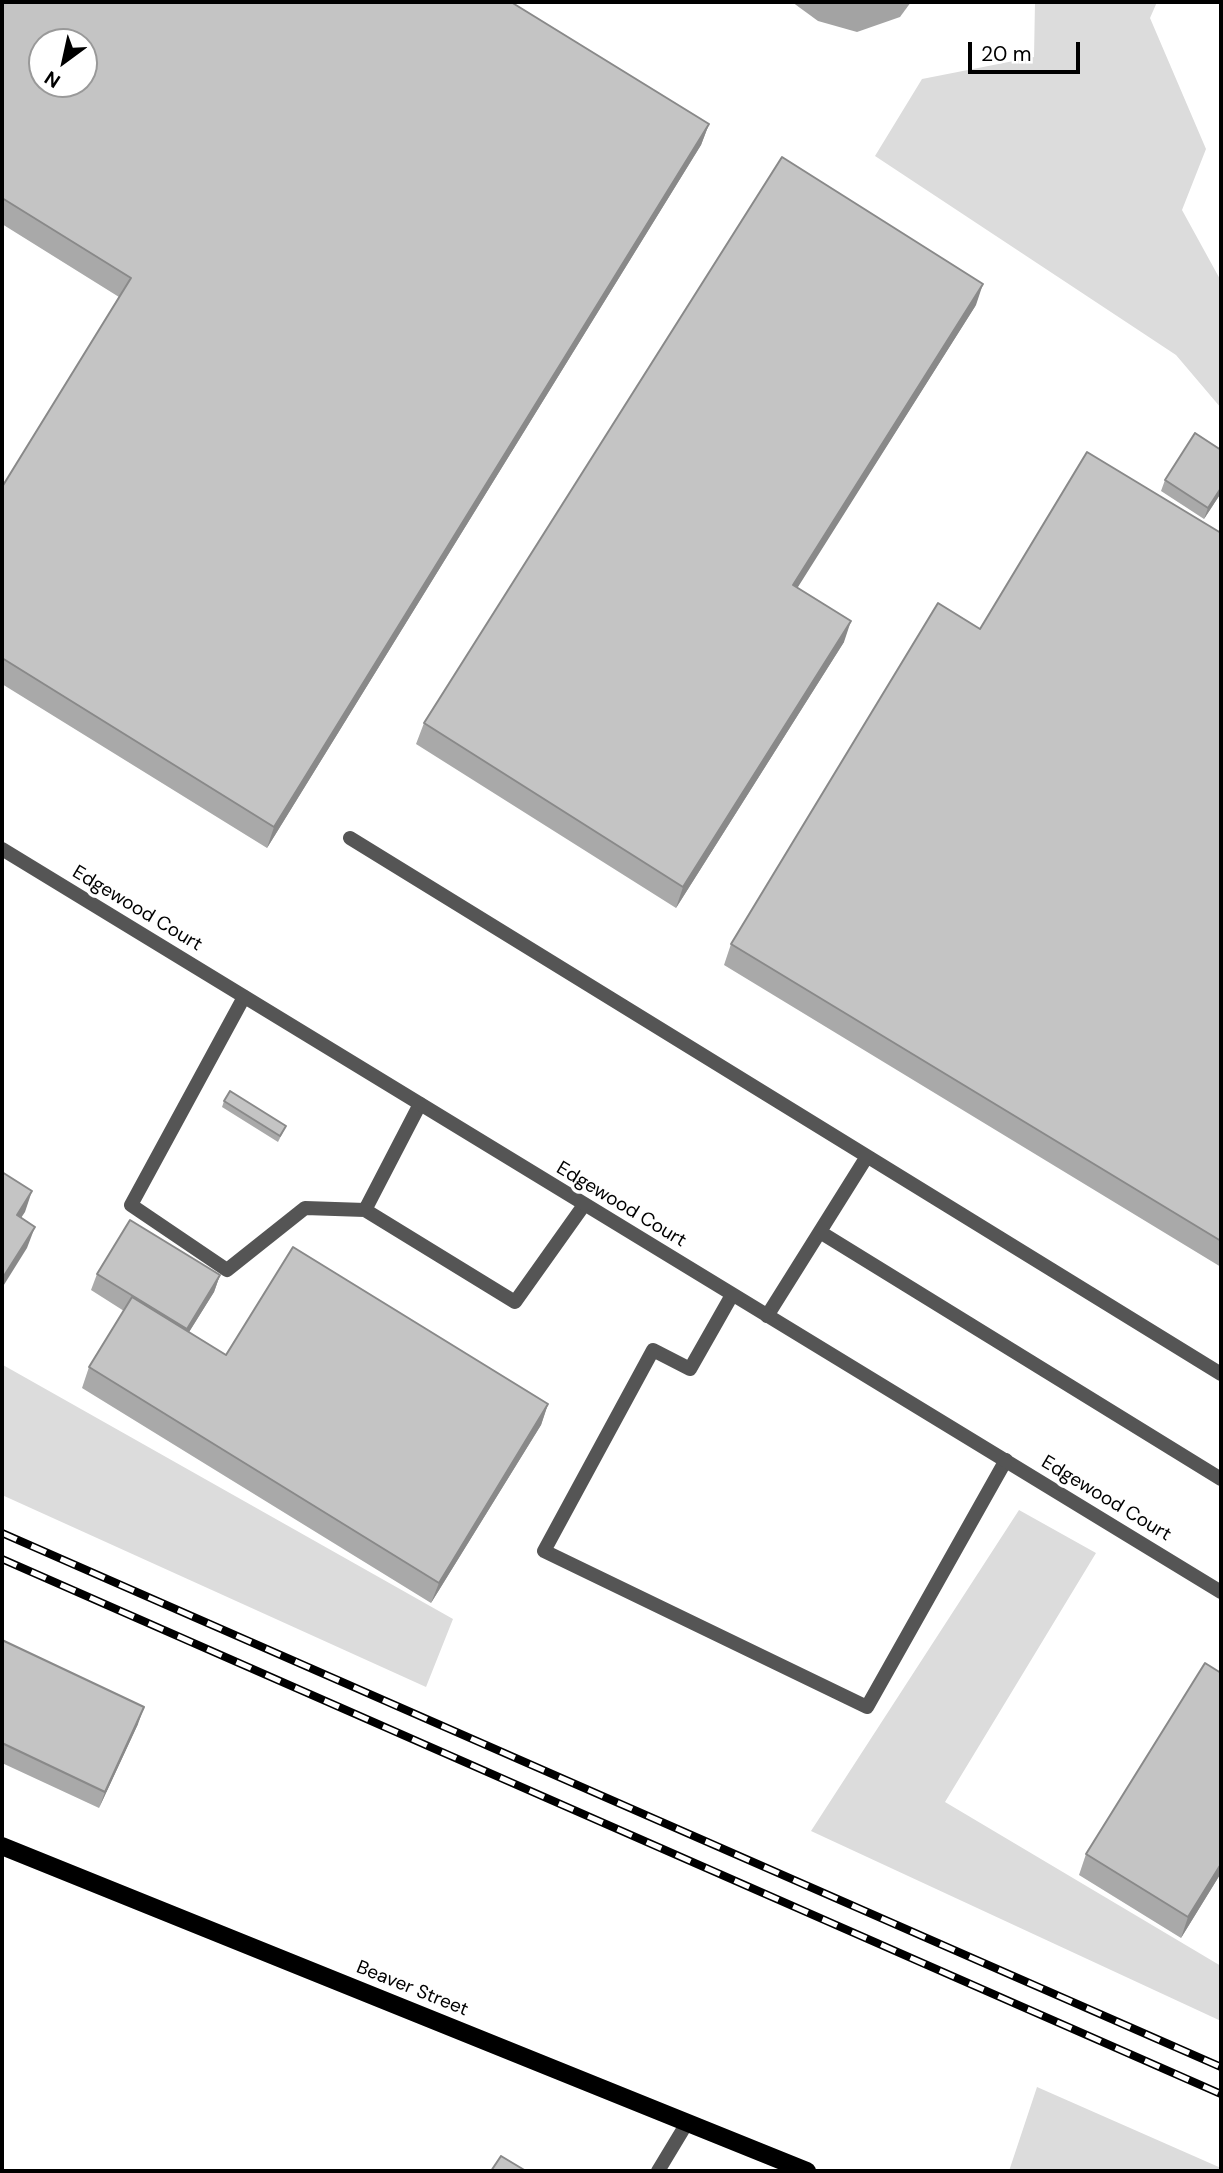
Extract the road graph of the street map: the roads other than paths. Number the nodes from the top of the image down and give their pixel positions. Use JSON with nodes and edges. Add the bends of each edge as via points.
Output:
{"nodes":[{"id":1,"x":350,"y":838,"type":"dead end"},
{"id":2,"x":2,"y":849,"type":"edge"},
{"id":3,"x":244,"y":997,"type":"junction"},
{"id":4,"x":420,"y":1104,"type":"junction"},
{"id":5,"x":866,"y":1158,"type":"junction"},
{"id":6,"x":584,"y":1205,"type":"junction"},
{"id":7,"x":365,"y":1210,"type":"junction"},
{"id":8,"x":820,"y":1232,"type":"junction"},
{"id":9,"x":732,"y":1295,"type":"junction"},
{"id":10,"x":767,"y":1316,"type":"junction"},
{"id":11,"x":1221,"y":1374,"type":"edge"},
{"id":12,"x":1006,"y":1460,"type":"junction"},
{"id":13,"x":1221,"y":1479,"type":"edge"},
{"id":14,"x":1221,"y":1592,"type":"edge"},
{"id":15,"x":2,"y":1846,"type":"edge"},
{"id":16,"x":687,"y":2123,"type":"junction"},
{"id":17,"x":658,"y":2171,"type":"edge"},
{"id":18,"x":807,"y":2171,"type":"edge"}],
"edges":[{"from":1,"to":5,"type":"street"},
{"from":2,"to":3,"type":"street","name":"Edgewood Court"},
{"from":3,"to":4,"type":"street","name":"Edgewood Court"},
{"from":3,"to":7,"type":"street","via":[[131,1205],[227,1270],[306,1208]]},
{"from":4,"to":6,"type":"street","name":"Edgewood Court"},
{"from":4,"to":7,"type":"street"},
{"from":5,"to":8,"type":"street"},
{"from":5,"to":11,"type":"street"},
{"from":6,"to":7,"type":"street","via":[[514,1302]]},
{"from":6,"to":9,"type":"street","name":"Edgewood Court"},
{"from":8,"to":10,"type":"street"},
{"from":8,"to":13,"type":"street"},
{"from":9,"to":10,"type":"street","name":"Edgewood Court"},
{"from":9,"to":12,"type":"street","via":[[690,1369],[653,1350],[544,1551],[867,1707]]},
{"from":10,"to":12,"type":"street","name":"Edgewood Court"},
{"from":12,"to":14,"type":"street","name":"Edgewood Court"},
{"from":15,"to":16,"type":"main road","name":"Beaver Street"},
{"from":16,"to":17,"type":"street"},
{"from":16,"to":18,"type":"main road","name":"Beaver Street"}]}
